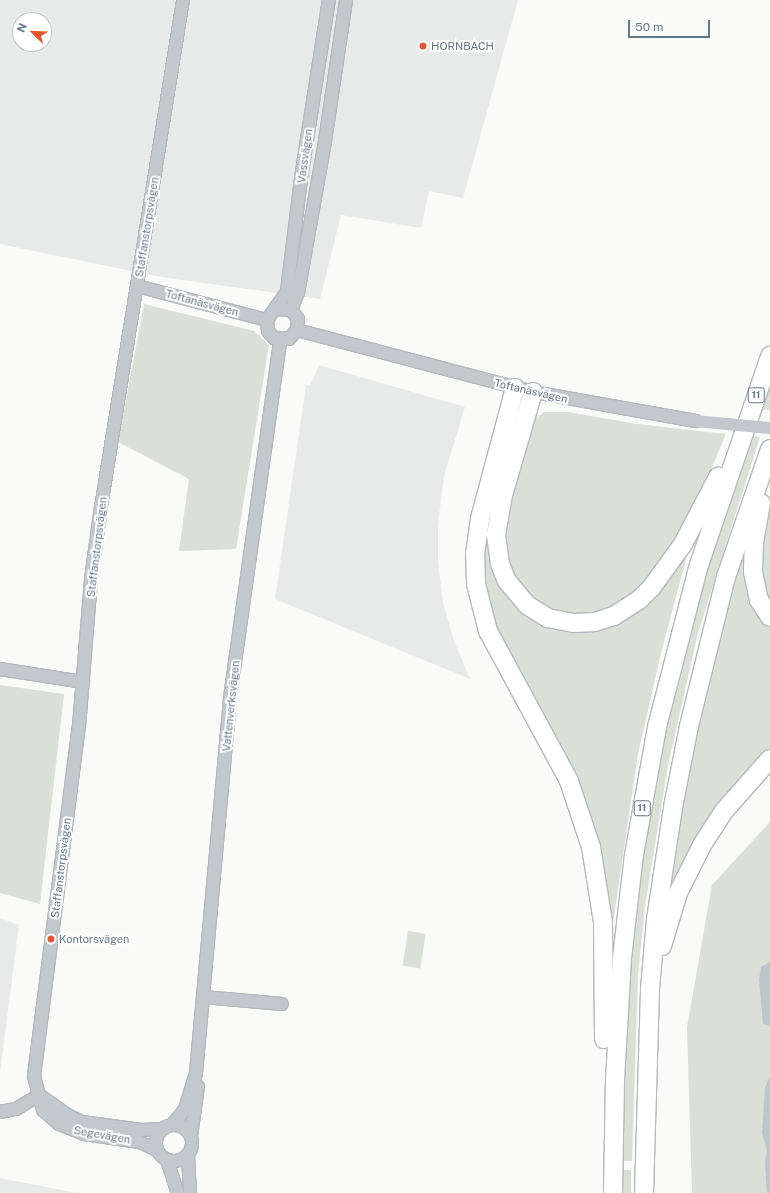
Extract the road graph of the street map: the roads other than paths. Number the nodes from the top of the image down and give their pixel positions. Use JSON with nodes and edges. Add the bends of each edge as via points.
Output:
{"nodes":[{"id":1,"x":183,"y":0,"type":"edge"},
{"id":2,"x":329,"y":0,"type":"edge"},
{"id":3,"x":346,"y":0,"type":"edge"},
{"id":4,"x":137,"y":286,"type":"junction"},
{"id":5,"x":276,"y":309,"type":"junction"},
{"id":6,"x":291,"y":310,"type":"junction"},
{"id":7,"x":267,"y":320,"type":"junction"},
{"id":8,"x":298,"y":330,"type":"junction"},
{"id":9,"x":280,"y":340,"type":"junction"},
{"id":10,"x":770,"y":356,"type":"edge"},
{"id":11,"x":515,"y":388,"type":"junction"},
{"id":12,"x":533,"y":392,"type":"junction"},
{"id":13,"x":770,"y":428,"type":"edge"},
{"id":14,"x":742,"y":434,"type":"junction"},
{"id":15,"x":770,"y":449,"type":"edge"},
{"id":16,"x":770,"y":470,"type":"edge"},
{"id":17,"x":770,"y":617,"type":"edge"},
{"id":18,"x":0,"y":669,"type":"edge"},
{"id":19,"x":83,"y":682,"type":"junction"},
{"id":20,"x":770,"y":759,"type":"edge"},
{"id":21,"x":204,"y":997,"type":"junction"},
{"id":22,"x":282,"y":1004,"type":"dead end"},
{"id":23,"x":647,"y":1062,"type":"junction"},
{"id":24,"x":196,"y":1073,"type":"junction"},
{"id":25,"x":39,"y":1095,"type":"junction"},
{"id":26,"x":0,"y":1112,"type":"edge"},
{"id":27,"x":167,"y":1127,"type":"junction"},
{"id":28,"x":191,"y":1136,"type":"junction"},
{"id":29,"x":157,"y":1150,"type":"junction"},
{"id":30,"x":188,"y":1156,"type":"junction"},
{"id":31,"x":167,"y":1160,"type":"junction"},
{"id":32,"x":178,"y":1193,"type":"edge"},
{"id":33,"x":190,"y":1193,"type":"edge"},
{"id":34,"x":606,"y":1193,"type":"edge"},
{"id":35,"x":613,"y":1193,"type":"edge"},
{"id":36,"x":644,"y":1193,"type":"edge"}],
"edges":[{"from":1,"to":4,"type":"street","name":"Staffanstorpsvägen"},
{"from":2,"to":5,"type":"street","name":"Vassvägen","via":[[301,178],[287,291]]},
{"from":3,"to":6,"type":"street","name":"Vassvägen","via":[[324,149],[298,293]]},
{"from":4,"to":7,"type":"street","name":"Toftanäsvägen"},
{"from":4,"to":19,"type":"street","name":"Staffanstorpsvägen","via":[[91,579]]},
{"from":5,"to":6,"type":"street"},
{"from":5,"to":7,"type":"street"},
{"from":6,"to":8,"type":"street","via":[[298,319]]},
{"from":7,"to":9,"type":"street","via":[[268,331]]},
{"from":8,"to":9,"type":"street","via":[[289,339]]},
{"from":8,"to":11,"type":"street","name":"Toftanäsvägen"},
{"from":9,"to":21,"type":"street","name":"Vattenverksvägen","via":[[230,698]]},
{"from":10,"to":14,"type":"highway","number":"11"},
{"from":11,"to":12,"type":"street","name":"Toftanäsvägen"},
{"from":11,"to":34,"type":"highway","via":[[480,519],[475,553],[476,584],[483,617],[494,644],[572,787],[595,863],[602,906],[605,958],[602,1109]]},
{"from":12,"to":13,"type":"street","name":"Toftanäsvägen","bridge":true,"via":[[695,421]]},
{"from":12,"to":14,"type":"highway","via":[[498,516],[497,550],[500,564],[516,593],[538,612],[561,622],[585,623],[609,618],[631,606],[652,587],[683,544]]},
{"from":14,"to":35,"type":"highway","number":"11","via":[[699,565],[675,653],[658,727],[634,856],[618,1005]]},
{"from":15,"to":23,"type":"highway","via":[[726,577],[689,726],[675,795],[656,919]]},
{"from":16,"to":17,"type":"highway","via":[[752,557],[755,587]]},
{"from":18,"to":19,"type":"street"},
{"from":19,"to":25,"type":"street","name":"Staffanstorpsvägen","via":[[34,1062],[34,1076]]},
{"from":20,"to":23,"type":"highway","via":[[724,811],[685,878],[665,933],[656,973]]},
{"from":21,"to":22,"type":"street"},
{"from":21,"to":24,"type":"street","name":"Vattenverksvägen"},
{"from":23,"to":36,"type":"highway"},
{"from":24,"to":27,"type":"street","name":"Vattenverksvägen","via":[[185,1109]]},
{"from":24,"to":28,"type":"street","name":"Vattenverksvägen","via":[[198,1090]]},
{"from":25,"to":26,"type":"street","via":[[16,1109]]},
{"from":25,"to":27,"type":"street","name":"Segevägen","via":[[82,1122],[141,1130]]},
{"from":25,"to":29,"type":"street","name":"Segevägen","via":[[43,1110],[48,1116],[67,1128],[84,1134],[132,1140]]},
{"from":27,"to":28,"type":"street","via":[[186,1129]]},
{"from":27,"to":29,"type":"street","via":[[156,1140]]},
{"from":28,"to":30,"type":"street","via":[[192,1147]]},
{"from":29,"to":31,"type":"street"},
{"from":30,"to":31,"type":"street","via":[[181,1161]]},
{"from":30,"to":33,"type":"street"},
{"from":31,"to":32,"type":"street"}]}
